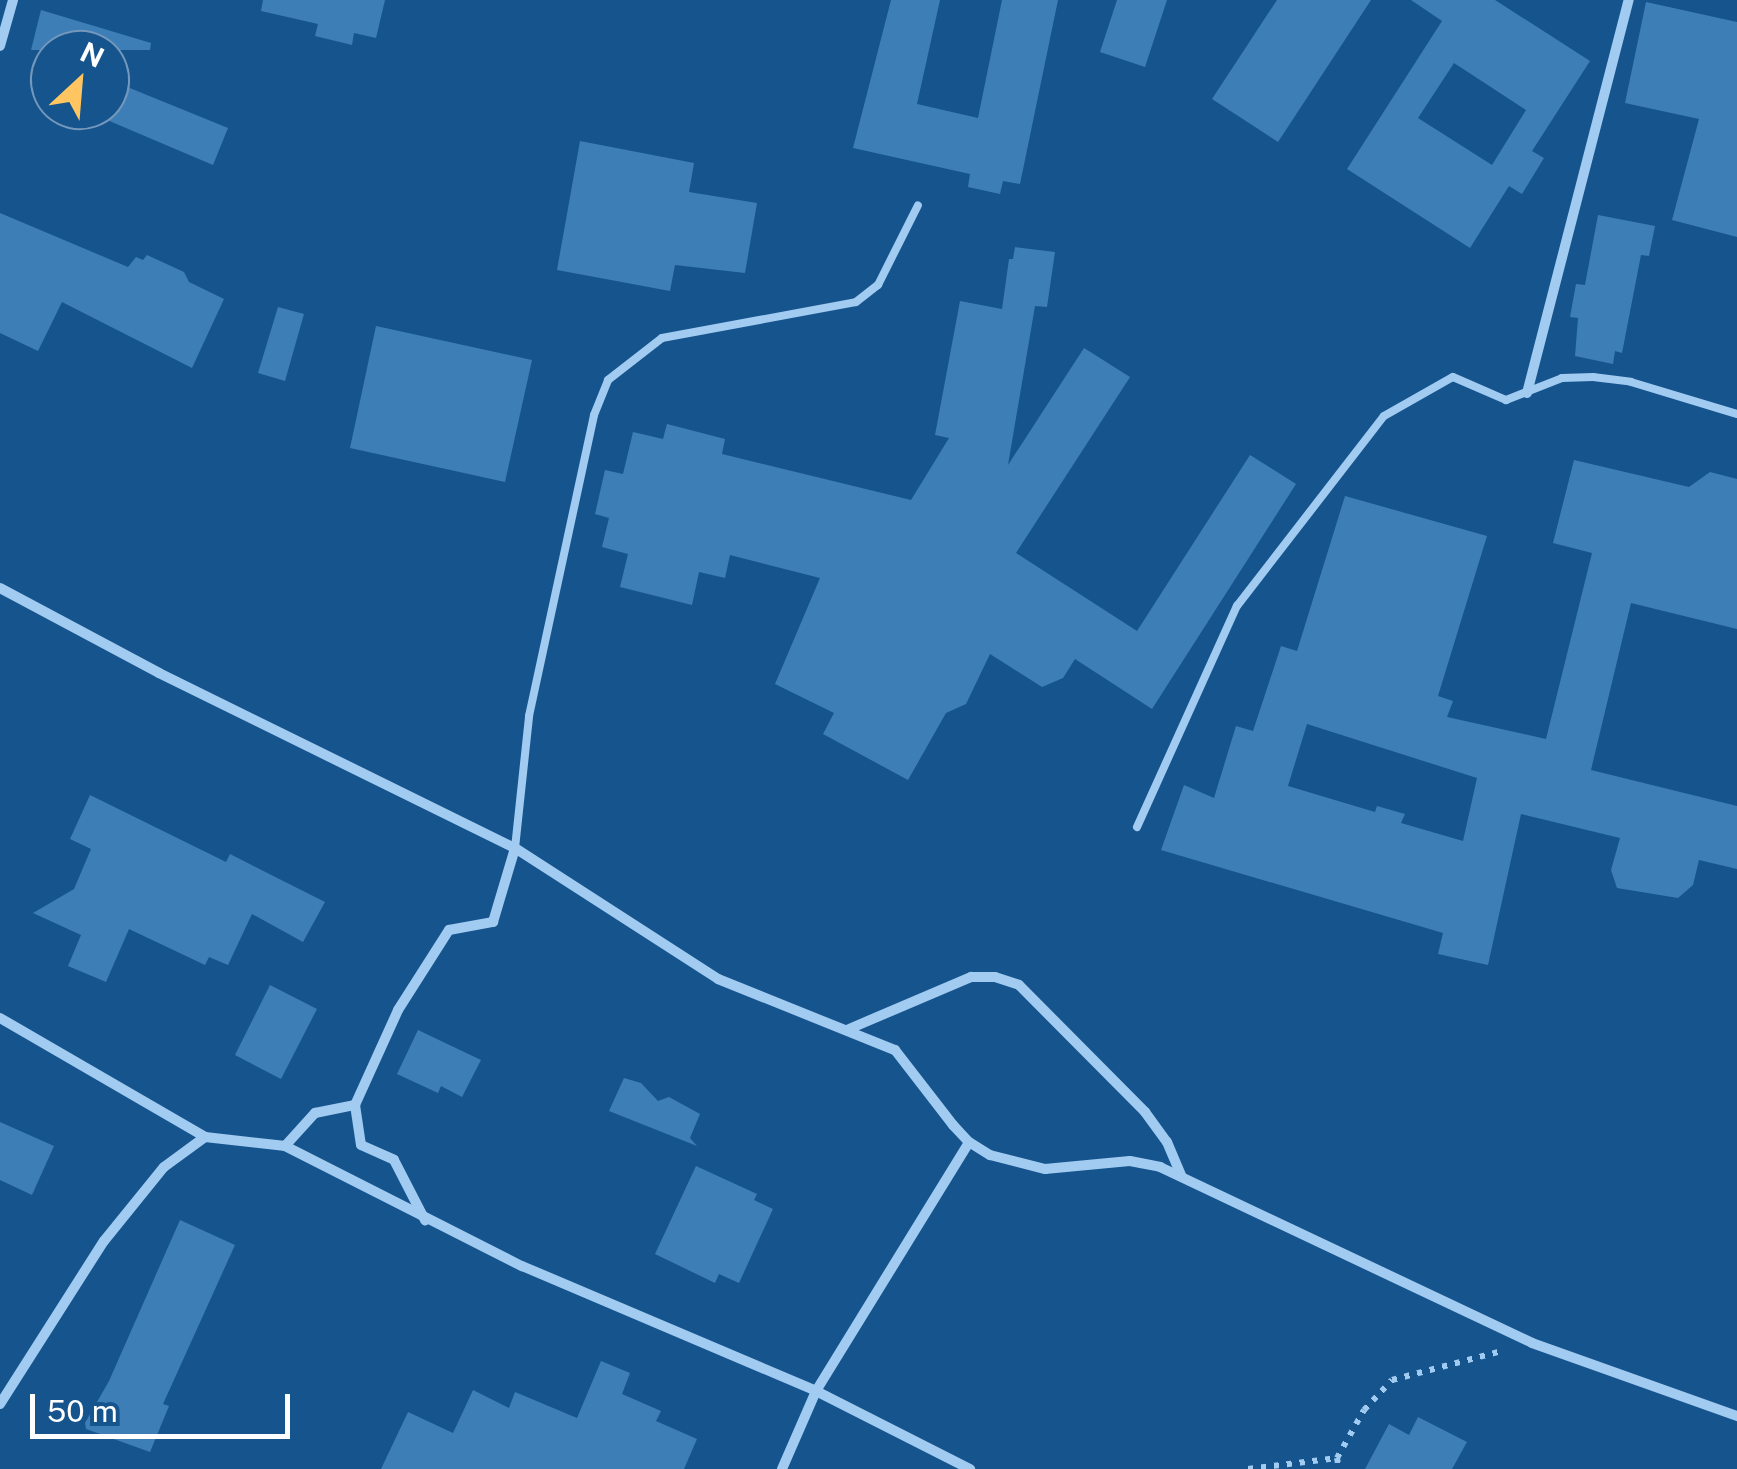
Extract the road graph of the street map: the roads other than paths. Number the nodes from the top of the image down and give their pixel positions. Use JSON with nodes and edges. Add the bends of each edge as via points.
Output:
{"nodes":[{"id":1,"x":13,"y":0,"type":"edge"},
{"id":2,"x":1628,"y":0,"type":"edge"},
{"id":3,"x":0,"y":46,"type":"edge"},
{"id":4,"x":918,"y":205,"type":"dead end"},
{"id":5,"x":1527,"y":392,"type":"junction"},
{"id":6,"x":1737,"y":414,"type":"edge"},
{"id":7,"x":0,"y":588,"type":"edge"},
{"id":8,"x":1138,"y":827,"type":"dead end"},
{"id":9,"x":515,"y":848,"type":"junction"},
{"id":10,"x":0,"y":1018,"type":"edge"},
{"id":11,"x":848,"y":1029,"type":"junction"},
{"id":12,"x":356,"y":1104,"type":"junction"},
{"id":13,"x":205,"y":1137,"type":"junction"},
{"id":14,"x":969,"y":1142,"type":"junction"},
{"id":15,"x":285,"y":1146,"type":"junction"},
{"id":16,"x":1181,"y":1176,"type":"junction"},
{"id":17,"x":426,"y":1220,"type":"junction"},
{"id":18,"x":816,"y":1391,"type":"junction"},
{"id":19,"x":0,"y":1404,"type":"edge"},
{"id":20,"x":1737,"y":1416,"type":"edge"},
{"id":21,"x":782,"y":1469,"type":"edge"},
{"id":22,"x":970,"y":1469,"type":"edge"}],
"edges":[{"from":1,"to":3,"type":"street"},
{"from":2,"to":5,"type":"street"},
{"from":4,"to":9,"type":"lane","via":[[878,285],[856,302],[662,338],[608,380],[594,415],[530,716]]},
{"from":5,"to":6,"type":"lane","via":[[1562,378],[1593,376]]},
{"from":5,"to":8,"type":"lane","via":[[1506,400],[1453,377],[1384,416],[1237,606]]},
{"from":7,"to":9,"type":"street"},
{"from":9,"to":11,"type":"street","via":[[718,978]]},
{"from":9,"to":12,"type":"street","via":[[493,922],[450,930],[398,1010]]},
{"from":10,"to":13,"type":"street"},
{"from":11,"to":14,"type":"street","via":[[903,1056]]},
{"from":11,"to":16,"type":"street","via":[[971,977],[1019,985],[1145,1112]]},
{"from":12,"to":15,"type":"street","via":[[315,1113]]},
{"from":12,"to":17,"type":"street","via":[[361,1145],[394,1160]]},
{"from":13,"to":15,"type":"street"},
{"from":13,"to":19,"type":"street","via":[[164,1167],[132,1203]]},
{"from":14,"to":16,"type":"street","via":[[990,1155],[1045,1169],[1130,1161]]},
{"from":14,"to":18,"type":"street"},
{"from":15,"to":17,"type":"street"},
{"from":16,"to":20,"type":"street","via":[[1532,1343]]},
{"from":17,"to":18,"type":"street"},
{"from":18,"to":21,"type":"street"},
{"from":18,"to":22,"type":"street"}]}
